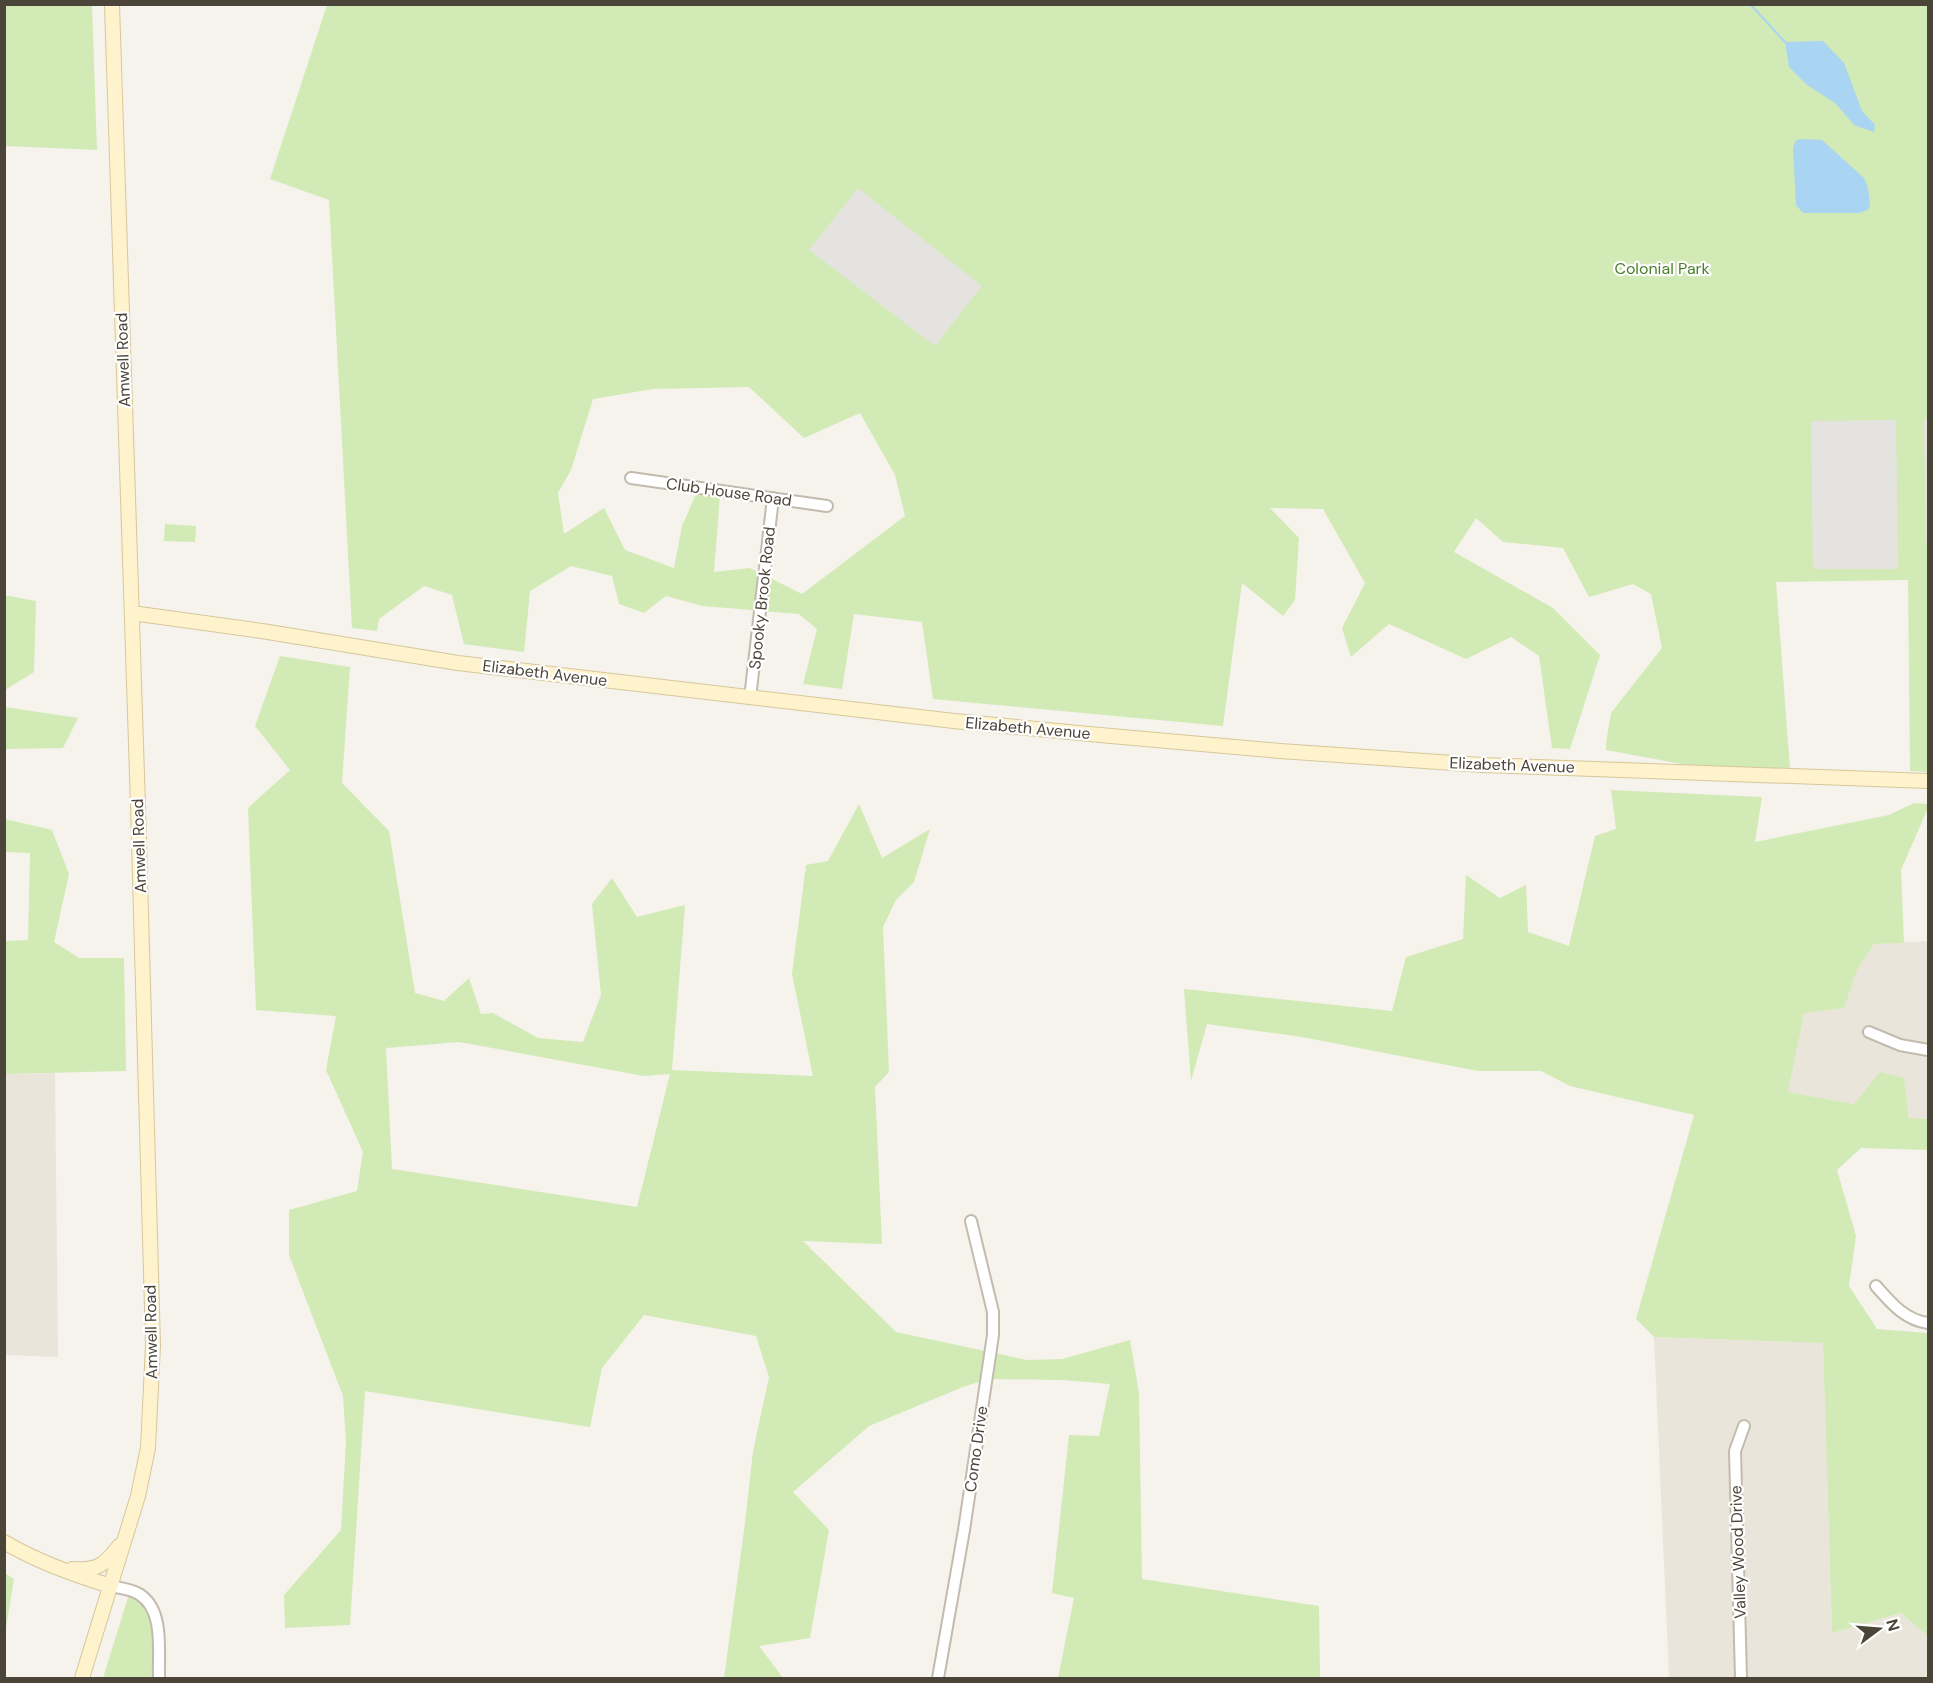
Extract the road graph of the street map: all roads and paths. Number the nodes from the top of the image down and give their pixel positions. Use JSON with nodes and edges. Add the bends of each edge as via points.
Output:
{"nodes":[{"id":1,"x":112,"y":4,"type":"edge"},
{"id":2,"x":631,"y":478,"type":"dead end"},
{"id":3,"x":773,"y":498,"type":"junction"},
{"id":4,"x":827,"y":506,"type":"dead end"},
{"id":5,"x":132,"y":614,"type":"junction"},
{"id":6,"x":750,"y":698,"type":"junction"},
{"id":7,"x":1929,"y":781,"type":"edge"},
{"id":8,"x":1869,"y":1032,"type":"dead end"},
{"id":9,"x":1929,"y":1050,"type":"edge"},
{"id":10,"x":971,"y":1221,"type":"dead end"},
{"id":11,"x":1876,"y":1286,"type":"dead end"},
{"id":12,"x":1929,"y":1323,"type":"edge"},
{"id":13,"x":1744,"y":1426,"type":"dead end"},
{"id":14,"x":126,"y":1538,"type":"junction"},
{"id":15,"x":4,"y":1542,"type":"edge"},
{"id":16,"x":60,"y":1569,"type":"junction"},
{"id":17,"x":111,"y":1586,"type":"junction"},
{"id":18,"x":82,"y":1678,"type":"edge"},
{"id":19,"x":159,"y":1678,"type":"edge"},
{"id":20,"x":938,"y":1678,"type":"edge"},
{"id":21,"x":1741,"y":1678,"type":"edge"}],
"edges":[{"from":1,"to":5,"type":"street","name":"Amwell Road"},
{"from":2,"to":3,"type":"street","name":"Club House Road"},
{"from":3,"to":4,"type":"street","name":"Club House Road"},
{"from":3,"to":6,"type":"street","name":"Spooky Brook Road"},
{"from":5,"to":6,"type":"street","name":"Elizabeth Avenue","via":[[458,663]]},
{"from":5,"to":14,"type":"street","name":"Amwell Road","via":[[153,1345],[148,1448]]},
{"from":6,"to":7,"type":"street","name":"Elizabeth Avenue","via":[[954,721],[1377,758]]},
{"from":8,"to":9,"type":"street","via":[[1900,1045]]},
{"from":10,"to":20,"type":"street","name":"Como Drive","via":[[993,1312],[993,1335]]},
{"from":11,"to":12,"type":"street","via":[[1902,1314]]},
{"from":13,"to":21,"type":"street","name":"Valley Wood Drive","via":[[1735,1450]]},
{"from":14,"to":16,"type":"street","via":[[100,1566]]},
{"from":14,"to":17,"type":"street","name":"Amwell Road"},
{"from":15,"to":16,"type":"street"},
{"from":16,"to":17,"type":"street"},
{"from":17,"to":18,"type":"street","name":"Amwell Road"},
{"from":17,"to":19,"type":"street","via":[[138,1594],[151,1606],[156,1618]]}]}
